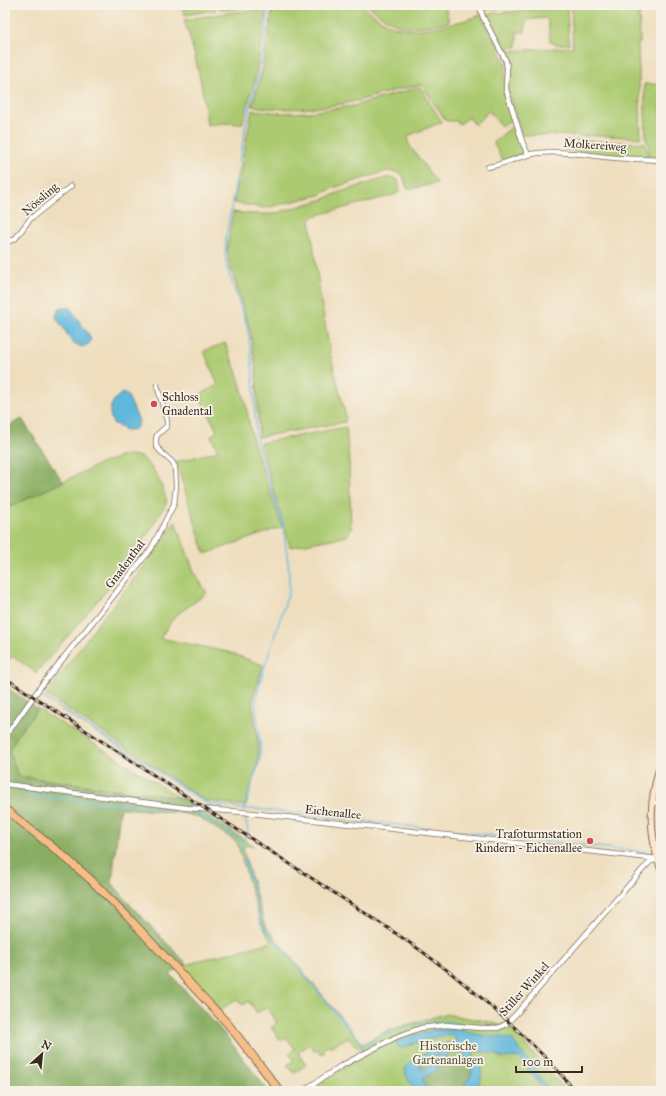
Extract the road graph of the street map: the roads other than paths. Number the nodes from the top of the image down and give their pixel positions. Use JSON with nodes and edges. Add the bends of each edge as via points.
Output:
{"nodes":[{"id":1,"x":479,"y":5,"type":"edge"},
{"id":2,"x":528,"y":154,"type":"junction"},
{"id":3,"x":661,"y":160,"type":"edge"},
{"id":4,"x":488,"y":167,"type":"dead end"},
{"id":5,"x":71,"y":186,"type":"dead end"},
{"id":6,"x":5,"y":243,"type":"edge"},
{"id":7,"x":157,"y":385,"type":"dead end"},
{"id":8,"x":5,"y":737,"type":"edge"},
{"id":9,"x":661,"y":763,"type":"edge"},
{"id":10,"x":5,"y":784,"type":"edge"},
{"id":11,"x":652,"y":802,"type":"junction"},
{"id":12,"x":661,"y":803,"type":"edge"},
{"id":13,"x":5,"y":809,"type":"edge"},
{"id":14,"x":658,"y":859,"type":"junction"},
{"id":15,"x":661,"y":869,"type":"edge"},
{"id":16,"x":280,"y":1091,"type":"edge"},
{"id":17,"x":303,"y":1091,"type":"edge"}],
"edges":[{"from":1,"to":2,"type":"street","via":[[506,61],[506,89]]},
{"from":2,"to":3,"type":"street","name":"Molkereiweg","via":[[573,152]]},
{"from":2,"to":4,"type":"street","name":"Molkereiweg","via":[[501,165]]},
{"from":5,"to":6,"type":"street","name":"Nössling","via":[[30,219],[15,239]]},
{"from":7,"to":8,"type":"street","name":"Gnadenthal","via":[[167,426],[157,435],[156,446],[175,467],[174,504],[151,549],[41,686]]},
{"from":9,"to":11,"type":"main road"},
{"from":10,"to":14,"type":"street","name":"Eichenallee","via":[[187,808]]},
{"from":11,"to":12,"type":"street"},
{"from":11,"to":14,"type":"main road","via":[[652,833]]},
{"from":13,"to":16,"type":"main road","via":[[90,879],[127,916],[228,1024]]},
{"from":14,"to":15,"type":"main road"},
{"from":14,"to":17,"type":"street","name":"Stiller Winkel","via":[[643,869],[504,1026],[491,1029],[446,1025],[421,1028],[366,1052]]}]}
